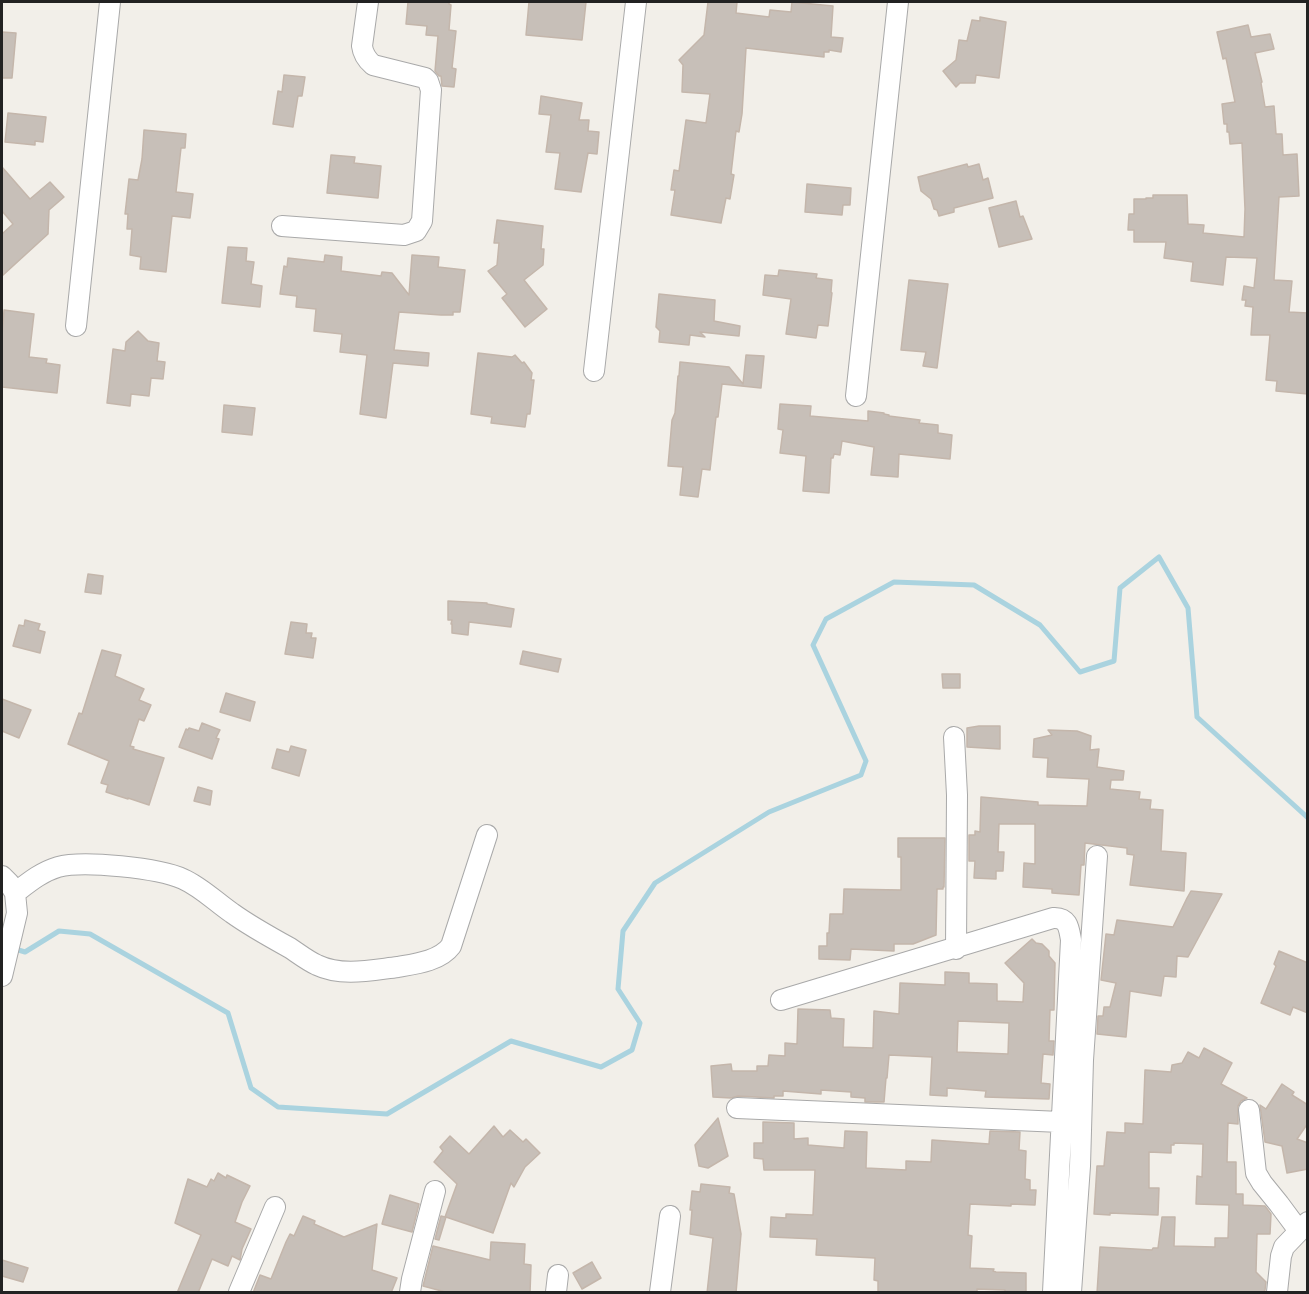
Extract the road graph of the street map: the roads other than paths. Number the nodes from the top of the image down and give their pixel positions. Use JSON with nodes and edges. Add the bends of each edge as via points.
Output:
{"nodes":[{"id":1,"x":110,"y":2,"type":"edge"},
{"id":2,"x":368,"y":2,"type":"edge"},
{"id":3,"x":636,"y":2,"type":"edge"},
{"id":4,"x":898,"y":2,"type":"edge"},
{"id":5,"x":282,"y":226,"type":"dead end"},
{"id":6,"x":76,"y":326,"type":"dead end"},
{"id":7,"x":594,"y":371,"type":"dead end"},
{"id":8,"x":856,"y":396,"type":"dead end"},
{"id":9,"x":954,"y":736,"type":"dead end"},
{"id":10,"x":488,"y":835,"type":"dead end"},
{"id":11,"x":1097,"y":856,"type":"dead end"},
{"id":12,"x":2,"y":876,"type":"edge"},
{"id":13,"x":15,"y":892,"type":"junction"},
{"id":14,"x":956,"y":949,"type":"junction"},
{"id":15,"x":4,"y":967,"type":"edge"},
{"id":16,"x":781,"y":1000,"type":"dead end"},
{"id":17,"x":737,"y":1108,"type":"dead end"},
{"id":18,"x":1249,"y":1110,"type":"dead end"},
{"id":19,"x":1061,"y":1122,"type":"junction"},
{"id":20,"x":435,"y":1191,"type":"dead end"},
{"id":21,"x":276,"y":1208,"type":"dead end"},
{"id":22,"x":670,"y":1216,"type":"dead end"},
{"id":23,"x":1303,"y":1227,"type":"edge"},
{"id":24,"x":239,"y":1293,"type":"edge"},
{"id":25,"x":410,"y":1293,"type":"edge"},
{"id":26,"x":660,"y":1293,"type":"edge"},
{"id":27,"x":1053,"y":1293,"type":"edge"},
{"id":28,"x":1071,"y":1293,"type":"edge"},
{"id":29,"x":1277,"y":1293,"type":"edge"}],
"edges":[{"from":1,"to":6,"type":"street"},
{"from":2,"to":5,"type":"street","via":[[362,46],[367,60],[425,78],[431,90],[422,221],[416,231],[404,235]]},
{"from":3,"to":7,"type":"street"},
{"from":4,"to":8,"type":"street"},
{"from":9,"to":14,"type":"street"},
{"from":10,"to":13,"type":"street","via":[[451,946],[448,951],[413,965],[354,972],[317,966],[245,923],[193,884],[165,874],[100,864],[59,867],[42,873]]},
{"from":11,"to":28,"type":"street"},
{"from":12,"to":13,"type":"street"},
{"from":13,"to":15,"type":"street","via":[[17,912]]},
{"from":14,"to":16,"type":"street"},
{"from":14,"to":19,"type":"street","via":[[1053,918],[1067,924],[1071,940]]},
{"from":17,"to":19,"type":"street"},
{"from":18,"to":23,"type":"street","via":[[1256,1173],[1279,1204]]},
{"from":19,"to":27,"type":"street"},
{"from":20,"to":25,"type":"street"},
{"from":21,"to":24,"type":"street"},
{"from":22,"to":26,"type":"street"},
{"from":23,"to":29,"type":"street","via":[[1284,1247]]}]}
